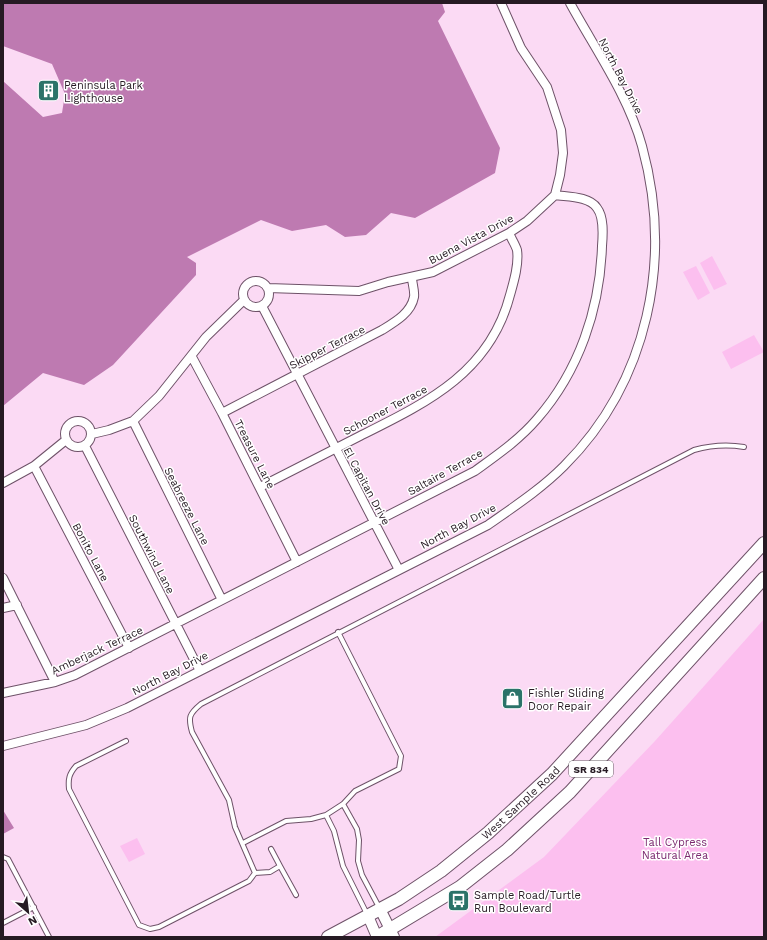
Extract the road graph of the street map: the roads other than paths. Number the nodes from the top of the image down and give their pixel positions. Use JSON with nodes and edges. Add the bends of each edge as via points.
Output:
{"nodes":[{"id":1,"x":500,"y":3,"type":"edge"},
{"id":2,"x":570,"y":3,"type":"edge"},
{"id":3,"x":555,"y":195,"type":"junction"},
{"id":4,"x":509,"y":233,"type":"junction"},
{"id":5,"x":412,"y":278,"type":"junction"},
{"id":6,"x":268,"y":288,"type":"junction"},
{"id":7,"x":244,"y":300,"type":"junction"},
{"id":8,"x":262,"y":306,"type":"junction"},
{"id":9,"x":192,"y":357,"type":"junction"},
{"id":10,"x":298,"y":374,"type":"junction"},
{"id":11,"x":222,"y":413,"type":"junction"},
{"id":12,"x":133,"y":421,"type":"junction"},
{"id":13,"x":92,"y":434,"type":"junction"},
{"id":14,"x":66,"y":440,"type":"junction"},
{"id":15,"x":85,"y":446,"type":"junction"},
{"id":16,"x":744,"y":447,"type":"dead end"},
{"id":17,"x":335,"y":449,"type":"junction"},
{"id":18,"x":34,"y":466,"type":"junction"},
{"id":19,"x":3,"y":483,"type":"edge"},
{"id":20,"x":260,"y":487,"type":"junction"},
{"id":21,"x":374,"y":523,"type":"junction"},
{"id":22,"x":764,"y":543,"type":"edge"},
{"id":23,"x":297,"y":562,"type":"junction"},
{"id":24,"x":398,"y":570,"type":"junction"},
{"id":25,"x":3,"y":578,"type":"edge"},
{"id":26,"x":764,"y":578,"type":"edge"},
{"id":27,"x":222,"y":600,"type":"junction"},
{"id":28,"x":17,"y":605,"type":"junction"},
{"id":29,"x":3,"y":608,"type":"edge"},
{"id":30,"x":175,"y":625,"type":"junction"},
{"id":31,"x":338,"y":632,"type":"junction"},
{"id":32,"x":129,"y":648,"type":"junction"},
{"id":33,"x":200,"y":671,"type":"junction"},
{"id":34,"x":55,"y":682,"type":"junction"},
{"id":35,"x":3,"y":693,"type":"edge"},
{"id":36,"x":126,"y":741,"type":"dead end"},
{"id":37,"x":3,"y":746,"type":"edge"},
{"id":38,"x":343,"y":804,"type":"junction"},
{"id":39,"x":326,"y":815,"type":"junction"},
{"id":40,"x":243,"y":843,"type":"junction"},
{"id":41,"x":271,"y":849,"type":"dead end"},
{"id":42,"x":3,"y":857,"type":"edge"},
{"id":43,"x":280,"y":866,"type":"junction"},
{"id":44,"x":255,"y":873,"type":"junction"},
{"id":45,"x":296,"y":895,"type":"dead end"},
{"id":46,"x":34,"y":907,"type":"junction"},
{"id":47,"x":380,"y":909,"type":"junction"},
{"id":48,"x":368,"y":916,"type":"junction"},
{"id":49,"x":3,"y":923,"type":"edge"},
{"id":50,"x":392,"y":933,"type":"edge"},
{"id":51,"x":49,"y":937,"type":"edge"},
{"id":52,"x":328,"y":937,"type":"edge"},
{"id":53,"x":377,"y":937,"type":"edge"}],
"edges":[{"from":1,"to":3,"type":"street","via":[[521,48],[547,87],[561,130],[560,175]]},
{"from":2,"to":24,"type":"street","name":"North Bay Drive","via":[[626,105],[641,145],[651,191],[655,241],[654,278],[648,316],[636,354],[618,392],[597,428],[565,465],[531,495],[488,525]]},
{"from":3,"to":4,"type":"street","name":"Buena Vista Drive","via":[[527,221]]},
{"from":3,"to":21,"type":"street","name":"Saltaire Terrace","via":[[588,200],[597,207],[602,217],[601,270],[597,296],[574,362],[542,412],[514,443],[475,471]]},
{"from":4,"to":5,"type":"street","name":"Buena Vista Drive","via":[[433,272]]},
{"from":4,"to":17,"type":"street","name":"Schooner Terrace","via":[[516,250],[515,276],[508,304],[495,333],[479,357],[454,383],[422,405]]},
{"from":5,"to":6,"type":"street","name":"Buena Vista Drive","via":[[359,291]]},
{"from":5,"to":10,"type":"street","name":"Skipper Terrace","via":[[414,296],[409,310],[399,319]]},
{"from":6,"to":7,"type":"street","via":[[262,282],[254,280],[244,288]]},
{"from":6,"to":8,"type":"street","via":[[268,300]]},
{"from":7,"to":8,"type":"street","via":[[250,306]]},
{"from":7,"to":9,"type":"street","via":[[206,336]]},
{"from":8,"to":10,"type":"street","name":"El Capitan Drive"},
{"from":9,"to":11,"type":"street","name":"Treasure Lane"},
{"from":9,"to":12,"type":"street","via":[[159,396]]},
{"from":10,"to":11,"type":"street","name":"Skipper Terrace"},
{"from":10,"to":17,"type":"street","name":"El Capitan Drive"},
{"from":11,"to":20,"type":"street","name":"Treasure Lane"},
{"from":12,"to":13,"type":"street"},
{"from":12,"to":27,"type":"street","name":"Seabreeze Lane"},
{"from":13,"to":14,"type":"street","via":[[86,423],[77,420],[67,427]]},
{"from":13,"to":15,"type":"street"},
{"from":14,"to":15,"type":"street","via":[[72,446]]},
{"from":14,"to":18,"type":"street"},
{"from":15,"to":30,"type":"street","name":"Southwind Lane"},
{"from":16,"to":31,"type":"lane","via":[[727,444],[694,450]]},
{"from":17,"to":20,"type":"street","name":"Schooner Terrace"},
{"from":17,"to":21,"type":"street","name":"El Capitan Drive"},
{"from":18,"to":19,"type":"street"},
{"from":18,"to":32,"type":"street","name":"Bonito Lane"},
{"from":20,"to":23,"type":"street","name":"Treasure Lane"},
{"from":21,"to":23,"type":"street","name":"Saltaire Terrace"},
{"from":21,"to":24,"type":"street","name":"El Capitan Drive"},
{"from":22,"to":47,"type":"main road","name":"West Sample Road","number":"SR 834","via":[[552,774],[488,833],[441,871]]},
{"from":23,"to":27,"type":"street","name":"Saltaire Terrace"},
{"from":24,"to":33,"type":"street","name":"North Bay Drive"},
{"from":25,"to":28,"type":"street"},
{"from":26,"to":50,"type":"main road","number":"SR 834","via":[[565,797],[507,850],[460,887]]},
{"from":27,"to":30,"type":"street","name":"Saltaire Terrace"},
{"from":28,"to":29,"type":"street"},
{"from":28,"to":34,"type":"street"},
{"from":30,"to":32,"type":"street","name":"Amberjack Terrace"},
{"from":30,"to":33,"type":"street","name":"Southwind Lane"},
{"from":31,"to":38,"type":"lane","via":[[401,756],[399,769],[355,791]]},
{"from":31,"to":40,"type":"lane","via":[[201,704],[190,716],[192,732],[229,800],[235,827]]},
{"from":32,"to":34,"type":"street","name":"Amberjack Terrace"},
{"from":33,"to":37,"type":"street","name":"North Bay Drive","via":[[127,708],[86,725]]},
{"from":34,"to":35,"type":"street","name":"Amberjack Terrace"},
{"from":36,"to":44,"type":"lane","via":[[76,766],[68,780],[69,789],[139,925],[150,929],[159,927],[250,881]]},
{"from":38,"to":39,"type":"lane"},
{"from":38,"to":47,"type":"lane","via":[[359,840],[358,861],[362,875]]},
{"from":39,"to":40,"type":"lane","via":[[286,821]]},
{"from":39,"to":48,"type":"lane","via":[[334,831],[343,866]]},
{"from":40,"to":44,"type":"lane"},
{"from":41,"to":43,"type":"lane"},
{"from":42,"to":46,"type":"lane","via":[[8,859]]},
{"from":43,"to":44,"type":"lane","via":[[270,872]]},
{"from":43,"to":45,"type":"lane"},
{"from":46,"to":49,"type":"lane"},
{"from":46,"to":51,"type":"lane"},
{"from":47,"to":48,"type":"main road","name":"West Sample Road","number":"SR 834"},
{"from":47,"to":50,"type":"street"},
{"from":48,"to":52,"type":"main road","name":"West Sample Road","number":"SR 834"},
{"from":48,"to":53,"type":"street"},
{"from":50,"to":53,"type":"main road","number":"SR 834"}]}
